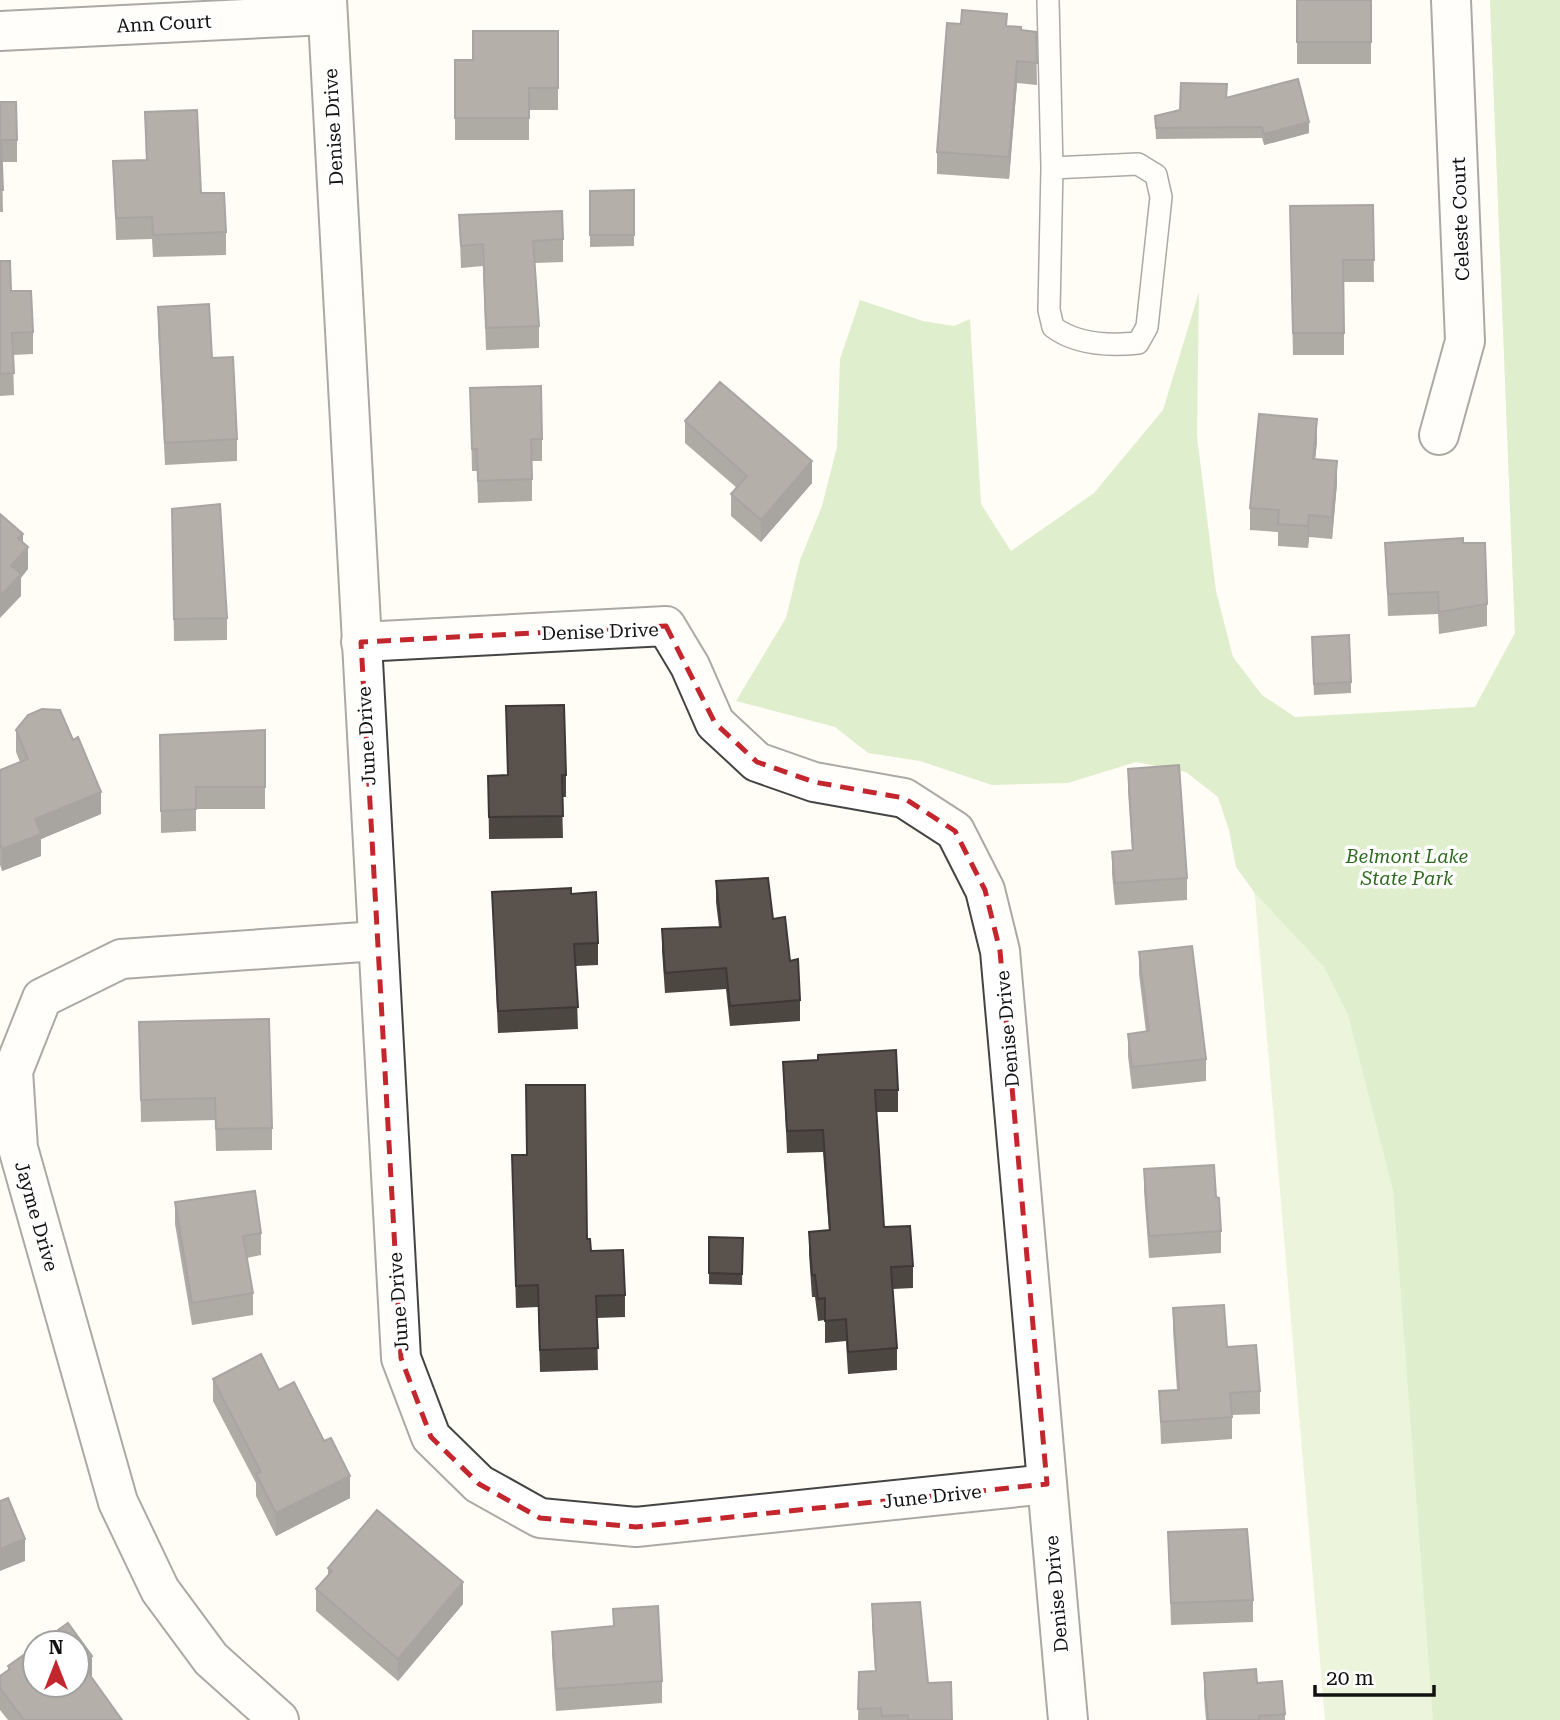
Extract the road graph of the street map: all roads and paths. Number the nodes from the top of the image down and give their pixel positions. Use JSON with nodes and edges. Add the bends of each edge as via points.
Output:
{"nodes":[{"id":1,"x":1048,"y":0,"type":"edge"},
{"id":2,"x":1451,"y":0,"type":"edge"},
{"id":3,"x":327,"y":8,"type":"edge"},
{"id":4,"x":0,"y":31,"type":"edge"},
{"id":5,"x":1052,"y":168,"type":"junction"},
{"id":6,"x":1439,"y":435,"type":"dead end"},
{"id":7,"x":361,"y":642,"type":"junction"},
{"id":8,"x":377,"y":942,"type":"junction"},
{"id":9,"x":1047,"y":1485,"type":"junction"},
{"id":10,"x":279,"y":1720,"type":"edge"},
{"id":11,"x":1068,"y":1720,"type":"edge"}],
"edges":[{"from":1,"to":5,"type":"lane"},
{"from":2,"to":6,"type":"street","name":"Celeste Court","via":[[1465,341]]},
{"from":3,"to":4,"type":"street","name":"Ann Court"},
{"from":3,"to":7,"type":"street","name":"Denise Drive"},
{"from":5,"to":5,"type":"lane","via":[[1049,310],[1053,327],[1067,337],[1113,345],[1138,343],[1147,327],[1161,197],[1156,175],[1138,164]]},
{"from":7,"to":8,"type":"street","name":"June Drive"},
{"from":7,"to":9,"type":"street","name":"Denise Drive","via":[[666,626],[715,723],[757,762],[814,782],[904,797],[955,831],[985,890],[1000,951]]},
{"from":8,"to":9,"type":"street","name":"June Drive","via":[[401,1359],[431,1437],[479,1485],[540,1518],[636,1527]]},
{"from":8,"to":10,"type":"street","name":"Jayme Drive","via":[[121,959],[42,998],[12,1071],[18,1148],[118,1502],[160,1590],[211,1659]]},
{"from":9,"to":11,"type":"street","name":"Denise Drive"}]}
